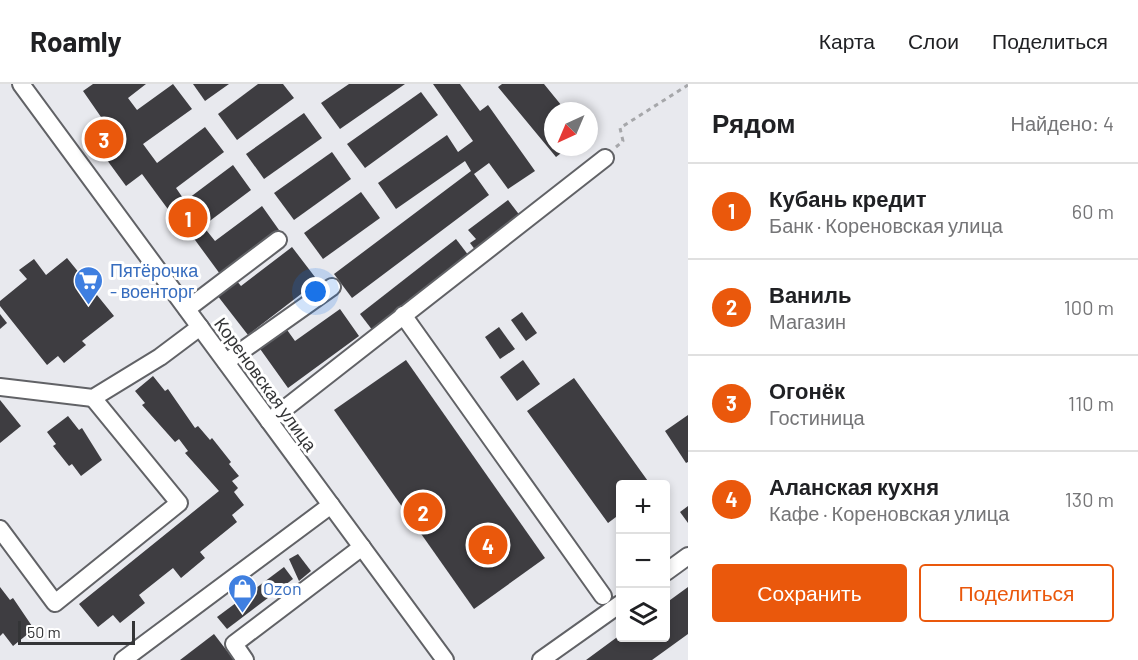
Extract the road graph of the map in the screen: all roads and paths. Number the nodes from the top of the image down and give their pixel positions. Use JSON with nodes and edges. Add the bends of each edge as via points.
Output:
{"nodes":[{"id":1,"x":21,"y":84,"type":"edge"},
{"id":2,"x":688,"y":85,"type":"edge"},
{"id":3,"x":605,"y":158,"type":"joint"},
{"id":4,"x":278,"y":240,"type":"dead end"},
{"id":5,"x":332,"y":286,"type":"dead end"},
{"id":6,"x":187,"y":309,"type":"junction"},
{"id":7,"x":403,"y":315,"type":"junction"},
{"id":8,"x":200,"y":327,"type":"junction"},
{"id":9,"x":226,"y":362,"type":"junction"},
{"id":10,"x":0,"y":387,"type":"edge"},
{"id":11,"x":93,"y":398,"type":"junction"},
{"id":12,"x":269,"y":421,"type":"junction"},
{"id":13,"x":331,"y":505,"type":"junction"},
{"id":14,"x":0,"y":529,"type":"edge"},
{"id":15,"x":362,"y":547,"type":"junction"},
{"id":16,"x":688,"y":555,"type":"edge"},
{"id":17,"x":670,"y":569,"type":"edge"},
{"id":18,"x":603,"y":596,"type":"dead end"},
{"id":19,"x":616,"y":608,"type":"edge"},
{"id":20,"x":123,"y":660,"type":"edge"},
{"id":21,"x":245,"y":660,"type":"edge"},
{"id":22,"x":445,"y":660,"type":"edge"},
{"id":23,"x":541,"y":660,"type":"edge"}],
"edges":[{"from":1,"to":6,"type":"street","name":"Кореновская улица"},
{"from":2,"to":3,"type":"path","via":[[620,128],[623,141]]},
{"from":3,"to":7,"type":"street"},
{"from":4,"to":6,"type":"street"},
{"from":5,"to":9,"type":"street"},
{"from":6,"to":8,"type":"street","name":"Кореновская улица"},
{"from":7,"to":12,"type":"street"},
{"from":7,"to":18,"type":"street"},
{"from":8,"to":9,"type":"street","name":"Кореновская улица"},
{"from":8,"to":11,"type":"street"},
{"from":9,"to":12,"type":"street","name":"Кореновская улица"},
{"from":10,"to":11,"type":"street"},
{"from":11,"to":14,"type":"street","via":[[179,503],[55,603]]},
{"from":12,"to":13,"type":"street","name":"Кореновская улица"},
{"from":13,"to":15,"type":"street","name":"Кореновская улица"},
{"from":13,"to":20,"type":"street"},
{"from":15,"to":21,"type":"street","via":[[234,644]]},
{"from":15,"to":22,"type":"street","name":"Кореновская улица"},
{"from":16,"to":17,"type":"street"},
{"from":19,"to":23,"type":"street"}]}
